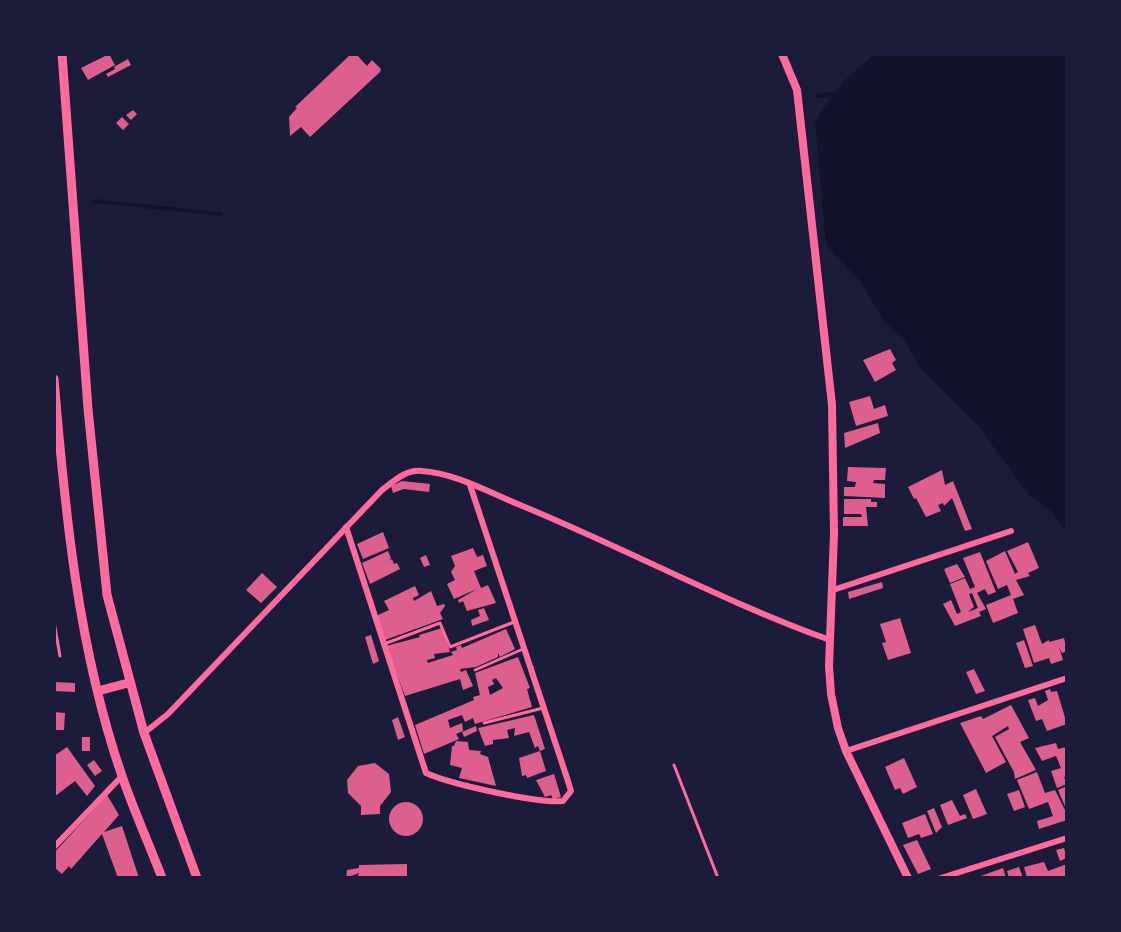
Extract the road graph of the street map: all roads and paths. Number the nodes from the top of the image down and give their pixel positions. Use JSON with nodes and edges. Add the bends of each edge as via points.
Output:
{"nodes":[{"id":1,"x":62,"y":54,"type":"edge"},
{"id":2,"x":782,"y":54,"type":"edge"},
{"id":3,"x":54,"y":379,"type":"edge"},
{"id":4,"x":56,"y":417,"type":"edge"},
{"id":5,"x":57,"y":437,"type":"edge"},
{"id":6,"x":470,"y":484,"type":"junction"},
{"id":7,"x":346,"y":527,"type":"junction"},
{"id":8,"x":1011,"y":531,"type":"dead end"},
{"id":9,"x":833,"y":590,"type":"junction"},
{"id":10,"x":54,"y":622,"type":"edge"},
{"id":11,"x":514,"y":622,"type":"junction"},
{"id":12,"x":830,"y":640,"type":"junction"},
{"id":13,"x":382,"y":644,"type":"junction"},
{"id":14,"x":523,"y":649,"type":"junction"},
{"id":15,"x":60,"y":656,"type":"dead end"},
{"id":16,"x":475,"y":670,"type":"dead end"},
{"id":17,"x":1067,"y":678,"type":"edge"},
{"id":18,"x":128,"y":683,"type":"junction"},
{"id":19,"x":98,"y":691,"type":"junction"},
{"id":20,"x":543,"y":708,"type":"junction"},
{"id":21,"x":484,"y":723,"type":"dead end"},
{"id":22,"x":144,"y":734,"type":"junction"},
{"id":23,"x":846,"y":751,"type":"junction"},
{"id":24,"x":674,"y":765,"type":"dead end"},
{"id":25,"x":122,"y":776,"type":"junction"},
{"id":26,"x":1067,"y":837,"type":"edge"},
{"id":27,"x":54,"y":847,"type":"edge"},
{"id":28,"x":162,"y":878,"type":"edge"},
{"id":29,"x":197,"y":878,"type":"edge"},
{"id":30,"x":718,"y":878,"type":"edge"},
{"id":31,"x":908,"y":878,"type":"edge"},
{"id":32,"x":941,"y":878,"type":"edge"}],
"edges":[{"from":1,"to":18,"type":"main road","via":[[106,595]]},
{"from":2,"to":9,"type":"street","via":[[797,90],[831,394]]},
{"from":3,"to":4,"type":"main road"},
{"from":4,"to":5,"type":"main road"},
{"from":5,"to":19,"type":"main road","via":[[75,574]]},
{"from":6,"to":7,"type":"street","via":[[435,473],[411,471],[382,490]]},
{"from":6,"to":11,"type":"street"},
{"from":6,"to":12,"type":"street"},
{"from":7,"to":13,"type":"street"},
{"from":7,"to":22,"type":"street","via":[[168,714]]},
{"from":8,"to":9,"type":"street"},
{"from":9,"to":12,"type":"street"},
{"from":10,"to":15,"type":"lane"},
{"from":11,"to":13,"type":"lane","via":[[450,647],[440,623]]},
{"from":11,"to":14,"type":"street"},
{"from":12,"to":23,"type":"street","via":[[831,694]]},
{"from":13,"to":20,"type":"street","via":[[422,765],[432,776],[533,799],[567,799],[571,791]]},
{"from":14,"to":16,"type":"lane"},
{"from":14,"to":20,"type":"street"},
{"from":17,"to":23,"type":"street"},
{"from":18,"to":19,"type":"main road"},
{"from":18,"to":22,"type":"main road"},
{"from":19,"to":25,"type":"main road"},
{"from":20,"to":21,"type":"lane"},
{"from":22,"to":29,"type":"main road"},
{"from":23,"to":31,"type":"street"},
{"from":24,"to":30,"type":"lane"},
{"from":25,"to":27,"type":"street"},
{"from":25,"to":28,"type":"main road"},
{"from":26,"to":32,"type":"street"}]}
